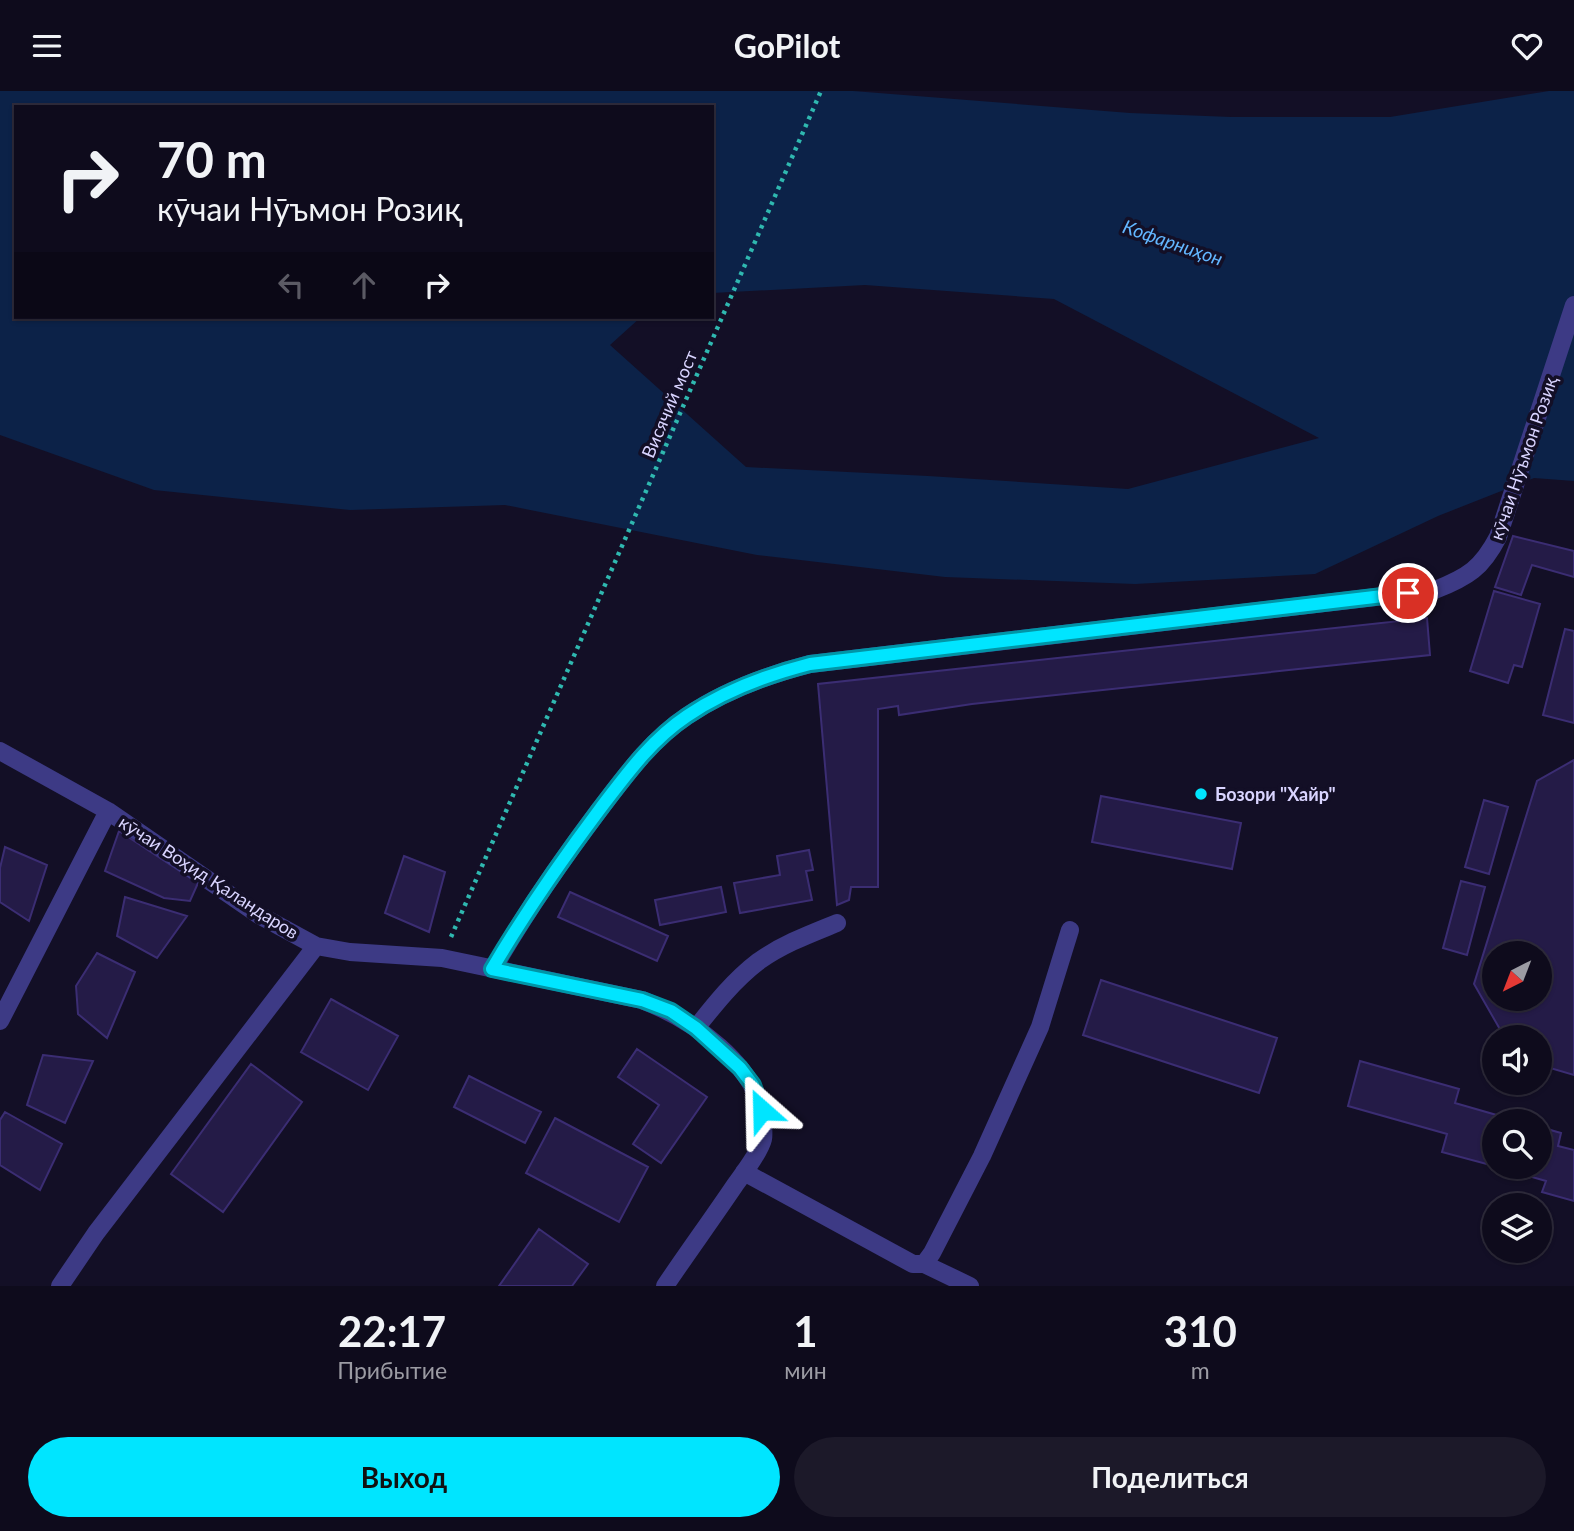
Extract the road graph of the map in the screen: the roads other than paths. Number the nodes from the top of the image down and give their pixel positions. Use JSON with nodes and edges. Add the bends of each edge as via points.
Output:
{"nodes":[{"id":1,"x":1574,"y":305,"type":"edge"},
{"id":2,"x":0,"y":751,"type":"edge"},
{"id":3,"x":108,"y":811,"type":"junction"},
{"id":4,"x":837,"y":923,"type":"dead end"},
{"id":5,"x":1070,"y":930,"type":"dead end"},
{"id":6,"x":316,"y":946,"type":"junction"},
{"id":7,"x":492,"y":969,"type":"junction"},
{"id":8,"x":0,"y":1021,"type":"edge"},
{"id":9,"x":696,"y":1028,"type":"junction"},
{"id":10,"x":744,"y":1172,"type":"junction"},
{"id":11,"x":924,"y":1264,"type":"junction"},
{"id":12,"x":60,"y":1286,"type":"edge"},
{"id":13,"x":665,"y":1286,"type":"edge"},
{"id":14,"x":970,"y":1286,"type":"edge"}],
"edges":[{"from":1,"to":7,"type":"street","name":"кӯчаи Нӯъмон Розиқ","via":[[1498,537],[1475,571],[1435,590],[810,664],[748,684],[686,716],[635,763],[556,866]]},
{"from":2,"to":3,"type":"street","name":"кӯчаи Воҳид Қаландаров"},
{"from":3,"to":6,"type":"street","name":"кӯчаи Воҳид Қаландаров","via":[[259,915]]},
{"from":3,"to":8,"type":"street"},
{"from":4,"to":9,"type":"street","via":[[761,960],[727,990]]},
{"from":5,"to":11,"type":"street","via":[[1040,1027],[982,1156]]},
{"from":6,"to":7,"type":"street","name":"кӯчаи Воҳид Қаландаров","via":[[442,958]]},
{"from":6,"to":12,"type":"street"},
{"from":7,"to":9,"type":"street","name":"кӯчаи Воҳид Қаландаров","via":[[642,1000],[671,1011]]},
{"from":9,"to":10,"type":"street","name":"кӯчаи Воҳид Қаландаров","via":[[753,1085],[762,1110],[763,1139]]},
{"from":10,"to":11,"type":"street","via":[[913,1263]]},
{"from":10,"to":13,"type":"street","name":"кӯчаи Воҳид Қаландаров"},
{"from":11,"to":14,"type":"street"}]}
